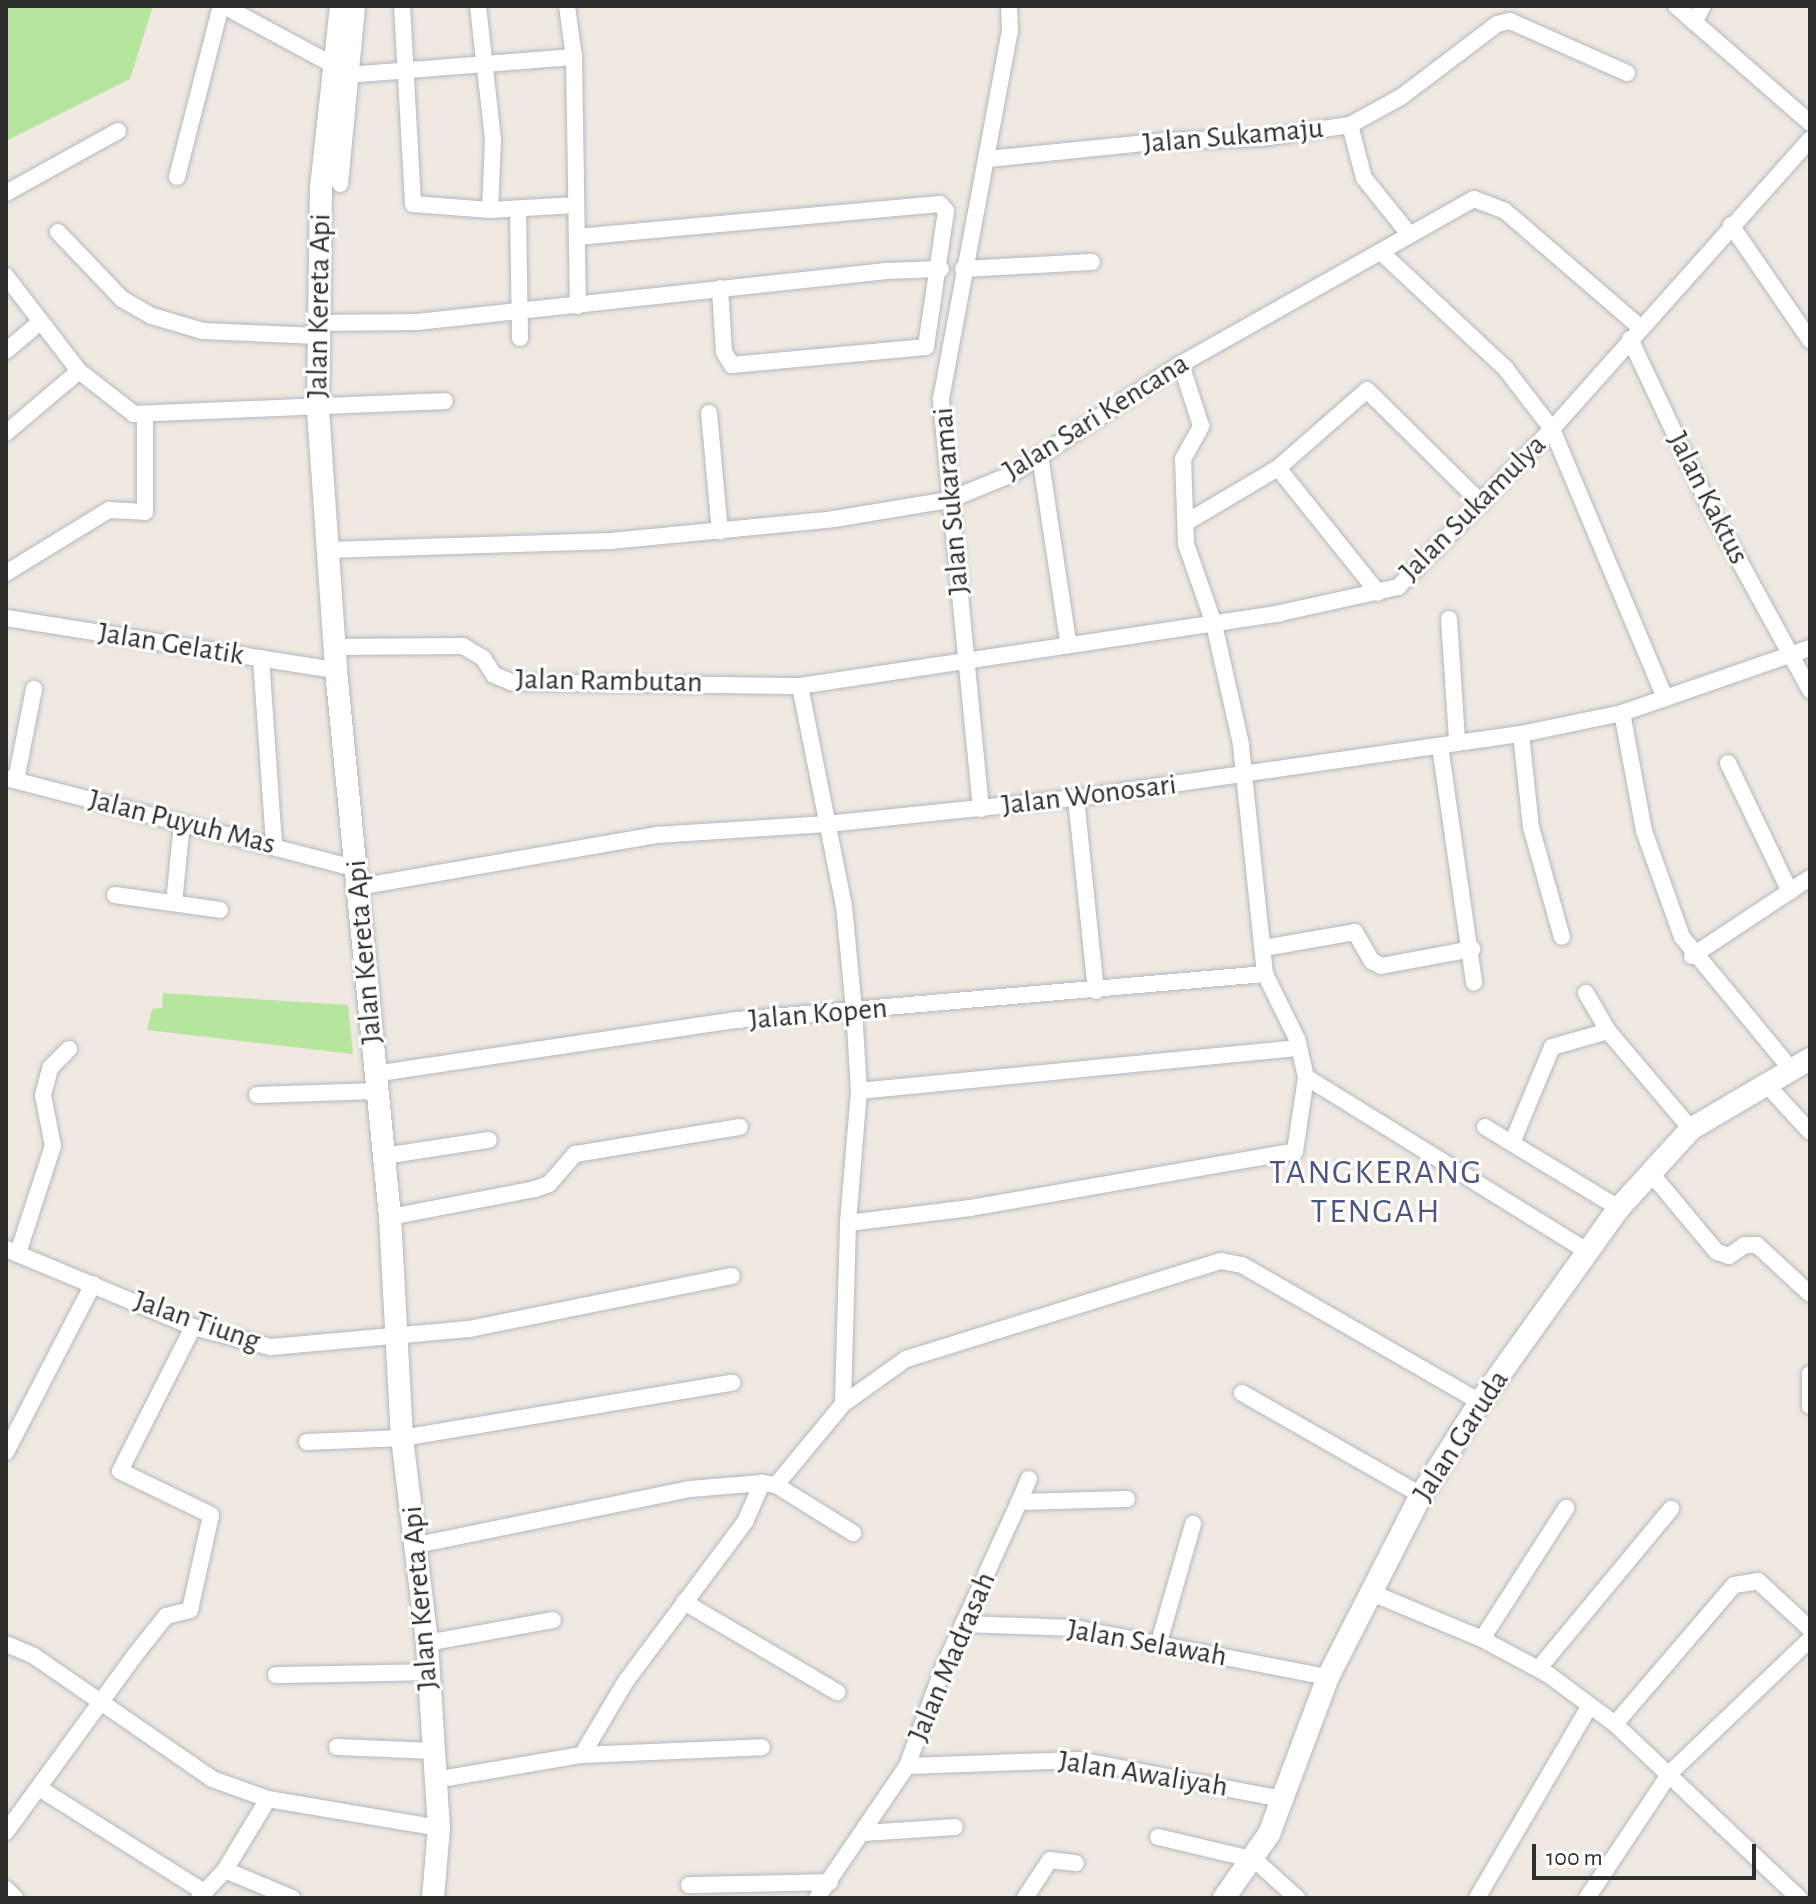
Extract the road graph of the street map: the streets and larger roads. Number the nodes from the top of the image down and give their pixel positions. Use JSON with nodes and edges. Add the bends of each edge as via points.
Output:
{"nodes":[{"id":1,"x":222,"y":6,"type":"edge"},
{"id":2,"x":341,"y":6,"type":"edge"},
{"id":3,"x":357,"y":6,"type":"edge"},
{"id":4,"x":402,"y":6,"type":"edge"},
{"id":5,"x":478,"y":6,"type":"edge"},
{"id":6,"x":567,"y":6,"type":"edge"},
{"id":7,"x":1009,"y":6,"type":"edge"},
{"id":8,"x":1676,"y":6,"type":"edge"},
{"id":9,"x":1703,"y":6,"type":"edge"},
{"id":10,"x":1694,"y":22,"type":"junction"},
{"id":11,"x":574,"y":57,"type":"junction"},
{"id":12,"x":484,"y":64,"type":"junction"},
{"id":13,"x":342,"y":70,"type":"junction"},
{"id":14,"x":406,"y":70,"type":"junction"},
{"id":15,"x":1627,"y":73,"type":"dead end"},
{"id":16,"x":1810,"y":123,"type":"edge"},
{"id":17,"x":1350,"y":125,"type":"junction"},
{"id":18,"x":118,"y":131,"type":"dead end"},
{"id":19,"x":1810,"y":139,"type":"edge"},
{"id":20,"x":988,"y":159,"type":"junction"},
{"id":21,"x":177,"y":177,"type":"dead end"},
{"id":22,"x":340,"y":184,"type":"dead end"},
{"id":23,"x":6,"y":193,"type":"edge"},
{"id":24,"x":576,"y":205,"type":"junction"},
{"id":25,"x":518,"y":209,"type":"junction"},
{"id":26,"x":490,"y":210,"type":"junction"},
{"id":27,"x":1731,"y":225,"type":"junction"},
{"id":28,"x":58,"y":232,"type":"dead end"},
{"id":29,"x":1409,"y":234,"type":"junction"},
{"id":30,"x":577,"y":237,"type":"junction"},
{"id":31,"x":1381,"y":252,"type":"junction"},
{"id":32,"x":1092,"y":262,"type":"dead end"},
{"id":33,"x":941,"y":269,"type":"junction"},
{"id":34,"x":963,"y":269,"type":"junction"},
{"id":35,"x":6,"y":276,"type":"edge"},
{"id":36,"x":720,"y":288,"type":"junction"},
{"id":37,"x":578,"y":306,"type":"junction"},
{"id":38,"x":520,"y":312,"type":"junction"},
{"id":39,"x":39,"y":323,"type":"junction"},
{"id":40,"x":318,"y":329,"type":"junction"},
{"id":41,"x":1808,"y":331,"type":"edge"},
{"id":42,"x":1635,"y":333,"type":"junction"},
{"id":43,"x":520,"y":338,"type":"dead end"},
{"id":44,"x":6,"y":351,"type":"edge"},
{"id":45,"x":1181,"y":364,"type":"junction"},
{"id":46,"x":79,"y":371,"type":"junction"},
{"id":47,"x":445,"y":401,"type":"dead end"},
{"id":48,"x":318,"y":410,"type":"junction"},
{"id":49,"x":709,"y":413,"type":"dead end"},
{"id":50,"x":145,"y":414,"type":"junction"},
{"id":51,"x":1552,"y":429,"type":"junction"},
{"id":52,"x":6,"y":433,"type":"edge"},
{"id":53,"x":1040,"y":456,"type":"junction"},
{"id":54,"x":1278,"y":468,"type":"junction"},
{"id":55,"x":949,"y":500,"type":"junction"},
{"id":56,"x":1481,"y":503,"type":"junction"},
{"id":57,"x":1187,"y":522,"type":"junction"},
{"id":58,"x":720,"y":531,"type":"junction"},
{"id":59,"x":328,"y":550,"type":"junction"},
{"id":60,"x":6,"y":573,"type":"edge"},
{"id":61,"x":1378,"y":593,"type":"junction"},
{"id":62,"x":6,"y":618,"type":"edge"},
{"id":63,"x":1449,"y":619,"type":"dead end"},
{"id":64,"x":1214,"y":624,"type":"junction"},
{"id":65,"x":1068,"y":642,"type":"junction"},
{"id":66,"x":1810,"y":648,"type":"edge"},
{"id":67,"x":1791,"y":655,"type":"junction"},
{"id":68,"x":261,"y":658,"type":"junction"},
{"id":69,"x":336,"y":659,"type":"junction"},
{"id":70,"x":965,"y":661,"type":"junction"},
{"id":71,"x":800,"y":686,"type":"junction"},
{"id":72,"x":34,"y":689,"type":"dead end"},
{"id":73,"x":1810,"y":690,"type":"edge"},
{"id":74,"x":1665,"y":698,"type":"junction"},
{"id":75,"x":1622,"y":713,"type":"junction"},
{"id":76,"x":1521,"y":734,"type":"junction"},
{"id":77,"x":1457,"y":740,"type":"junction"},
{"id":78,"x":1440,"y":746,"type":"junction"},
{"id":79,"x":1728,"y":763,"type":"dead end"},
{"id":80,"x":1242,"y":775,"type":"junction"},
{"id":81,"x":11,"y":779,"type":"edge"},
{"id":82,"x":1076,"y":798,"type":"junction"},
{"id":83,"x":981,"y":809,"type":"junction"},
{"id":84,"x":182,"y":823,"type":"junction"},
{"id":85,"x":827,"y":824,"type":"junction"},
{"id":86,"x":274,"y":845,"type":"junction"},
{"id":87,"x":357,"y":878,"type":"junction"},
{"id":88,"x":1810,"y":878,"type":"edge"},
{"id":89,"x":1790,"y":892,"type":"junction"},
{"id":90,"x":115,"y":895,"type":"dead end"},
{"id":91,"x":174,"y":903,"type":"junction"},
{"id":92,"x":220,"y":910,"type":"dead end"},
{"id":93,"x":1562,"y":937,"type":"dead end"},
{"id":94,"x":1264,"y":948,"type":"junction"},
{"id":95,"x":1472,"y":949,"type":"junction"},
{"id":96,"x":1692,"y":956,"type":"junction"},
{"id":97,"x":1265,"y":974,"type":"junction"},
{"id":98,"x":1474,"y":983,"type":"dead end"},
{"id":99,"x":1096,"y":991,"type":"junction"},
{"id":100,"x":1586,"y":993,"type":"dead end"},
{"id":101,"x":854,"y":1010,"type":"junction"},
{"id":102,"x":1608,"y":1031,"type":"junction"},
{"id":103,"x":1299,"y":1048,"type":"junction"},
{"id":104,"x":69,"y":1049,"type":"dead end"},
{"id":105,"x":1803,"y":1066,"type":"edge"},
{"id":106,"x":1306,"y":1077,"type":"junction"},
{"id":107,"x":375,"y":1082,"type":"junction"},
{"id":108,"x":1767,"y":1085,"type":"junction"},
{"id":109,"x":859,"y":1091,"type":"junction"},
{"id":110,"x":257,"y":1095,"type":"dead end"},
{"id":111,"x":740,"y":1127,"type":"dead end"},
{"id":112,"x":1485,"y":1127,"type":"dead end"},
{"id":113,"x":1691,"y":1129,"type":"junction"},
{"id":114,"x":1810,"y":1132,"type":"edge"},
{"id":115,"x":489,"y":1140,"type":"dead end"},
{"id":116,"x":1512,"y":1143,"type":"junction"},
{"id":117,"x":384,"y":1156,"type":"junction"},
{"id":118,"x":1650,"y":1172,"type":"junction"},
{"id":119,"x":1619,"y":1208,"type":"junction"},
{"id":120,"x":390,"y":1217,"type":"junction"},
{"id":121,"x":848,"y":1223,"type":"junction"},
{"id":122,"x":12,"y":1251,"type":"edge"},
{"id":123,"x":1587,"y":1251,"type":"junction"},
{"id":124,"x":732,"y":1276,"type":"dead end"},
{"id":125,"x":93,"y":1284,"type":"junction"},
{"id":126,"x":1810,"y":1294,"type":"edge"},
{"id":127,"x":193,"y":1327,"type":"junction"},
{"id":128,"x":397,"y":1335,"type":"junction"},
{"id":129,"x":1810,"y":1374,"type":"edge"},
{"id":130,"x":732,"y":1383,"type":"dead end"},
{"id":131,"x":1242,"y":1393,"type":"dead end"},
{"id":132,"x":1480,"y":1402,"type":"junction"},
{"id":133,"x":843,"y":1404,"type":"junction"},
{"id":134,"x":1810,"y":1406,"type":"edge"},
{"id":135,"x":402,"y":1438,"type":"junction"},
{"id":136,"x":307,"y":1442,"type":"dead end"},
{"id":137,"x":6,"y":1452,"type":"edge"},
{"id":138,"x":1029,"y":1479,"type":"dead end"},
{"id":139,"x":769,"y":1484,"type":"junction"},
{"id":140,"x":1421,"y":1495,"type":"junction"},
{"id":141,"x":1127,"y":1499,"type":"dead end"},
{"id":142,"x":1019,"y":1502,"type":"junction"},
{"id":143,"x":1566,"y":1508,"type":"dead end"},
{"id":144,"x":1671,"y":1509,"type":"dead end"},
{"id":145,"x":1193,"y":1524,"type":"dead end"},
{"id":146,"x":853,"y":1533,"type":"dead end"},
{"id":147,"x":417,"y":1545,"type":"junction"},
{"id":148,"x":1372,"y":1593,"type":"junction"},
{"id":149,"x":684,"y":1602,"type":"junction"},
{"id":150,"x":553,"y":1620,"type":"dead end"},
{"id":151,"x":963,"y":1624,"type":"junction"},
{"id":152,"x":1810,"y":1629,"type":"edge"},
{"id":153,"x":1482,"y":1639,"type":"junction"},
{"id":154,"x":1810,"y":1639,"type":"edge"},
{"id":155,"x":1159,"y":1642,"type":"junction"},
{"id":156,"x":427,"y":1643,"type":"junction"},
{"id":157,"x":6,"y":1644,"type":"edge"},
{"id":158,"x":1539,"y":1668,"type":"junction"},
{"id":159,"x":428,"y":1672,"type":"junction"},
{"id":160,"x":276,"y":1675,"type":"dead end"},
{"id":161,"x":1328,"y":1677,"type":"junction"},
{"id":162,"x":837,"y":1692,"type":"dead end"},
{"id":163,"x":97,"y":1704,"type":"junction"},
{"id":164,"x":1589,"y":1707,"type":"junction"},
{"id":165,"x":1615,"y":1724,"type":"junction"},
{"id":166,"x":337,"y":1747,"type":"dead end"},
{"id":167,"x":762,"y":1747,"type":"dead end"},
{"id":168,"x":433,"y":1751,"type":"junction"},
{"id":169,"x":582,"y":1755,"type":"junction"},
{"id":170,"x":907,"y":1766,"type":"junction"},
{"id":171,"x":1670,"y":1773,"type":"junction"},
{"id":172,"x":435,"y":1780,"type":"junction"},
{"id":173,"x":39,"y":1788,"type":"junction"},
{"id":174,"x":268,"y":1799,"type":"junction"},
{"id":175,"x":1281,"y":1799,"type":"junction"},
{"id":176,"x":955,"y":1827,"type":"dead end"},
{"id":177,"x":439,"y":1828,"type":"junction"},
{"id":178,"x":6,"y":1832,"type":"edge"},
{"id":179,"x":864,"y":1833,"type":"junction"},
{"id":180,"x":1158,"y":1837,"type":"dead end"},
{"id":181,"x":1255,"y":1860,"type":"junction"},
{"id":182,"x":1076,"y":1863,"type":"dead end"},
{"id":183,"x":225,"y":1870,"type":"junction"},
{"id":184,"x":830,"y":1882,"type":"junction"},
{"id":185,"x":689,"y":1885,"type":"dead end"},
{"id":186,"x":6,"y":1889,"type":"edge"},
{"id":187,"x":202,"y":1895,"type":"edge"},
{"id":188,"x":15,"y":1898,"type":"edge"},
{"id":189,"x":292,"y":1898,"type":"edge"},
{"id":190,"x":433,"y":1898,"type":"edge"},
{"id":191,"x":817,"y":1898,"type":"edge"},
{"id":192,"x":1025,"y":1898,"type":"edge"},
{"id":193,"x":1224,"y":1898,"type":"edge"},
{"id":194,"x":1297,"y":1898,"type":"edge"},
{"id":195,"x":1477,"y":1898,"type":"edge"},
{"id":196,"x":1587,"y":1898,"type":"edge"},
{"id":197,"x":1799,"y":1898,"type":"edge"}],
"edges":[{"from":1,"to":13,"type":"street"},
{"from":1,"to":21,"type":"street"},
{"from":2,"to":13,"type":"street","name":"Jalan Kereta Api"},
{"from":3,"to":13,"type":"street"},
{"from":4,"to":14,"type":"street"},
{"from":5,"to":12,"type":"street"},
{"from":6,"to":11,"type":"street"},
{"from":7,"to":20,"type":"street","name":"Jalan Sukaramai","via":[[1010,32]]},
{"from":8,"to":10,"type":"street"},
{"from":9,"to":10,"type":"street"},
{"from":10,"to":16,"type":"street"},
{"from":11,"to":12,"type":"street"},
{"from":11,"to":24,"type":"street"},
{"from":12,"to":14,"type":"street"},
{"from":12,"to":26,"type":"street","via":[[493,139]]},
{"from":13,"to":14,"type":"street"},
{"from":13,"to":22,"type":"street"},
{"from":13,"to":40,"type":"street","name":"Jalan Kereta Api","via":[[321,187]]},
{"from":14,"to":26,"type":"street","via":[[413,204]]},
{"from":15,"to":17,"type":"street","name":"Jalan Sukamaju","via":[[1510,21],[1497,24],[1401,97]]},
{"from":17,"to":20,"type":"street","name":"Jalan Sukamaju","via":[[1261,138],[1166,141]]},
{"from":17,"to":29,"type":"street","via":[[1364,178]]},
{"from":18,"to":23,"type":"street"},
{"from":19,"to":27,"type":"street","name":"Jalan Sukamulya"},
{"from":20,"to":34,"type":"street","name":"Jalan Sukaramai"},
{"from":24,"to":25,"type":"street"},
{"from":24,"to":30,"type":"street"},
{"from":25,"to":26,"type":"street"},
{"from":25,"to":38,"type":"street"},
{"from":27,"to":41,"type":"street"},
{"from":27,"to":42,"type":"street","name":"Jalan Sukamulya"},
{"from":28,"to":40,"type":"street","via":[[122,299],[152,316],[203,331]]},
{"from":29,"to":31,"type":"street","name":"Jalan Sari Kencana"},
{"from":29,"to":42,"type":"street","name":"Jalan Sari Kencana","via":[[1466,201],[1486,201],[1505,211]]},
{"from":30,"to":33,"type":"street","via":[[940,204],[946,211]]},
{"from":30,"to":37,"type":"street"},
{"from":31,"to":45,"type":"street","name":"Jalan Sari Kencana"},
{"from":31,"to":51,"type":"street","via":[[1505,368]]},
{"from":32,"to":34,"type":"street"},
{"from":33,"to":36,"type":"street"},
{"from":33,"to":36,"type":"street","via":[[926,347],[732,365],[724,352]]},
{"from":34,"to":55,"type":"street","name":"Jalan Sukaramai","via":[[941,399]]},
{"from":35,"to":39,"type":"street"},
{"from":36,"to":37,"type":"street"},
{"from":37,"to":38,"type":"street"},
{"from":38,"to":40,"type":"street"},
{"from":38,"to":43,"type":"street"},
{"from":39,"to":44,"type":"street"},
{"from":39,"to":46,"type":"street"},
{"from":40,"to":48,"type":"street","name":"Jalan Kereta Api"},
{"from":42,"to":51,"type":"street","name":"Jalan Sukamulya"},
{"from":42,"to":67,"type":"street","name":"Jalan Kaktus","via":[[1706,500]]},
{"from":45,"to":53,"type":"street","name":"Jalan Sari Kencana"},
{"from":45,"to":57,"type":"street","via":[[1201,426],[1183,459]]},
{"from":46,"to":50,"type":"street","via":[[121,409]]},
{"from":46,"to":52,"type":"street"},
{"from":47,"to":48,"type":"street"},
{"from":48,"to":50,"type":"street"},
{"from":48,"to":59,"type":"street","name":"Jalan Kereta Api"},
{"from":49,"to":58,"type":"street"},
{"from":50,"to":60,"type":"street","via":[[145,512],[109,510]]},
{"from":51,"to":56,"type":"street","name":"Jalan Sukamulya"},
{"from":51,"to":74,"type":"street"},
{"from":53,"to":55,"type":"street","name":"Jalan Sari Kencana","via":[[1012,474]]},
{"from":53,"to":65,"type":"street"},
{"from":54,"to":56,"type":"street","via":[[1367,390]]},
{"from":54,"to":57,"type":"street"},
{"from":54,"to":61,"type":"street"},
{"from":55,"to":58,"type":"street","name":"Jalan Sari Kencana"},
{"from":55,"to":70,"type":"street","name":"Jalan Sukaramai"},
{"from":56,"to":61,"type":"street","name":"Jalan Sukamulya","via":[[1398,587]]},
{"from":57,"to":64,"type":"street","via":[[1186,544]]},
{"from":58,"to":59,"type":"street","name":"Jalan Sari Kencana","via":[[611,541]]},
{"from":59,"to":69,"type":"street","name":"Jalan Kereta Api"},
{"from":61,"to":64,"type":"street","name":"Jalan Sukamulya"},
{"from":62,"to":68,"type":"street","name":"Jalan Gelatik"},
{"from":63,"to":77,"type":"street"},
{"from":64,"to":65,"type":"street","name":"Jalan Sukamulya"},
{"from":64,"to":80,"type":"street","via":[[1241,744]]},
{"from":65,"to":70,"type":"street","name":"Jalan Sukamulya"},
{"from":66,"to":67,"type":"street","name":"Jalan Wonosari"},
{"from":67,"to":73,"type":"street","name":"Jalan Kaktus"},
{"from":67,"to":74,"type":"street","name":"Jalan Wonosari"},
{"from":68,"to":69,"type":"street","name":"Jalan Gelatik"},
{"from":68,"to":86,"type":"street"},
{"from":69,"to":71,"type":"street","name":"Jalan Rambutan","via":[[463,646],[483,658],[499,679],[511,682]]},
{"from":69,"to":87,"type":"street","name":"Jalan Kereta Api"},
{"from":70,"to":71,"type":"street","name":"Jalan Rambutan"},
{"from":70,"to":83,"type":"street","name":"Jalan Sukaramai"},
{"from":71,"to":85,"type":"street"},
{"from":72,"to":81,"type":"street"},
{"from":74,"to":75,"type":"street","name":"Jalan Wonosari"},
{"from":75,"to":76,"type":"street","name":"Jalan Wonosari"},
{"from":75,"to":96,"type":"street","via":[[1644,831]]},
{"from":76,"to":77,"type":"street","name":"Jalan Wonosari"},
{"from":76,"to":93,"type":"street","via":[[1531,827]]},
{"from":77,"to":78,"type":"street","name":"Jalan Wonosari"},
{"from":78,"to":80,"type":"street","name":"Jalan Wonosari"},
{"from":78,"to":95,"type":"street"},
{"from":79,"to":89,"type":"street"},
{"from":80,"to":82,"type":"street","name":"Jalan Wonosari"},
{"from":80,"to":94,"type":"street"},
{"from":81,"to":84,"type":"street","name":"Jalan Puyuh Mas"},
{"from":82,"to":83,"type":"street","name":"Jalan Wonosari"},
{"from":82,"to":99,"type":"street"},
{"from":83,"to":85,"type":"street","name":"Jalan Wonosari"},
{"from":84,"to":86,"type":"street","name":"Jalan Puyuh Mas"},
{"from":84,"to":91,"type":"street"},
{"from":85,"to":87,"type":"street","name":"Jalan Wonosari","via":[[656,835]]},
{"from":85,"to":101,"type":"street","via":[[844,906]]},
{"from":86,"to":87,"type":"street","name":"Jalan Puyuh Mas"},
{"from":87,"to":107,"type":"street","name":"Jalan Kereta Api"},
{"from":88,"to":89,"type":"street"},
{"from":89,"to":96,"type":"street"},
{"from":90,"to":91,"type":"street"},
{"from":91,"to":92,"type":"street"},
{"from":94,"to":95,"type":"street","via":[[1355,932],[1372,961],[1381,966]]},
{"from":94,"to":97,"type":"street"},
{"from":95,"to":98,"type":"street"},
{"from":96,"to":105,"type":"street"},
{"from":97,"to":99,"type":"street","name":"Jalan Kopen"},
{"from":97,"to":103,"type":"street"},
{"from":99,"to":101,"type":"street","name":"Jalan Kopen"},
{"from":100,"to":102,"type":"street"},
{"from":101,"to":107,"type":"street","name":"Jalan Kopen","via":[[737,1020]]},
{"from":101,"to":109,"type":"street"},
{"from":102,"to":113,"type":"street"},
{"from":102,"to":116,"type":"street","via":[[1552,1047]]},
{"from":103,"to":106,"type":"street"},
{"from":103,"to":109,"type":"street"},
{"from":104,"to":122,"type":"street","via":[[51,1063],[43,1095],[53,1146]]},
{"from":105,"to":108,"type":"street","name":"Jalan Garuda"},
{"from":106,"to":121,"type":"street","via":[[1294,1151],[970,1208]]},
{"from":106,"to":123,"type":"street"},
{"from":107,"to":110,"type":"street","name":"Jalan Kopen"},
{"from":107,"to":117,"type":"street","name":"Jalan Kereta Api"},
{"from":108,"to":113,"type":"street","name":"Jalan Garuda"},
{"from":108,"to":114,"type":"street"},
{"from":109,"to":121,"type":"street"},
{"from":111,"to":120,"type":"street","via":[[575,1154],[549,1184],[535,1189]]},
{"from":112,"to":116,"type":"street"},
{"from":113,"to":118,"type":"street","name":"Jalan Garuda"},
{"from":115,"to":117,"type":"street"},
{"from":116,"to":119,"type":"street"},
{"from":117,"to":120,"type":"street","name":"Jalan Kereta Api"},
{"from":118,"to":119,"type":"street","name":"Jalan Garuda"},
{"from":118,"to":126,"type":"street","via":[[1717,1252],[1729,1256],[1745,1245],[1757,1245]]},
{"from":119,"to":123,"type":"street","name":"Jalan Garuda"},
{"from":120,"to":128,"type":"street","name":"Jalan Kereta Api"},
{"from":121,"to":133,"type":"street"},
{"from":122,"to":125,"type":"street","name":"Jalan Tiung"},
{"from":123,"to":132,"type":"street","name":"Jalan Garuda"},
{"from":124,"to":128,"type":"street","name":"Jalan Tiung","via":[[469,1329]]},
{"from":125,"to":127,"type":"street","name":"Jalan Tiung"},
{"from":125,"to":137,"type":"street"},
{"from":127,"to":128,"type":"street","name":"Jalan Tiung","via":[[271,1347]]},
{"from":127,"to":163,"type":"street","via":[[120,1471],[211,1515],[190,1610],[166,1616]]},
{"from":128,"to":135,"type":"street","name":"Jalan Kereta Api"},
{"from":129,"to":134,"type":"street"},
{"from":130,"to":135,"type":"street"},
{"from":131,"to":140,"type":"street"},
{"from":132,"to":133,"type":"street","via":[[1242,1265],[1221,1261],[906,1359]]},
{"from":132,"to":140,"type":"street","name":"Jalan Garuda"},
{"from":133,"to":139,"type":"street"},
{"from":135,"to":136,"type":"street"},
{"from":135,"to":147,"type":"street","name":"Jalan Kereta Api"},
{"from":138,"to":142,"type":"street","name":"Jalan Madrasah"},
{"from":139,"to":146,"type":"street"},
{"from":139,"to":147,"type":"street","via":[[690,1489]]},
{"from":139,"to":149,"type":"street"},
{"from":140,"to":148,"type":"street","name":"Jalan Garuda"},
{"from":141,"to":142,"type":"street"},
{"from":142,"to":151,"type":"street","name":"Jalan Madrasah"},
{"from":143,"to":153,"type":"street"},
{"from":144,"to":158,"type":"street"},
{"from":145,"to":155,"type":"street"},
{"from":147,"to":156,"type":"street","name":"Jalan Kereta Api"},
{"from":148,"to":153,"type":"street"},
{"from":148,"to":161,"type":"street","name":"Jalan Garuda"},
{"from":149,"to":162,"type":"street"},
{"from":149,"to":169,"type":"street","via":[[626,1681]]},
{"from":150,"to":156,"type":"street"},
{"from":151,"to":155,"type":"street","name":"Jalan Selawah","via":[[1075,1628]]},
{"from":151,"to":170,"type":"street","name":"Jalan Madrasah"},
{"from":152,"to":165,"type":"street","via":[[1758,1581],[1734,1585]]},
{"from":153,"to":158,"type":"street"},
{"from":154,"to":171,"type":"street"},
{"from":155,"to":161,"type":"street","name":"Jalan Selawah"},
{"from":156,"to":159,"type":"street","name":"Jalan Kereta Api"},
{"from":157,"to":163,"type":"street","via":[[34,1656]]},
{"from":158,"to":164,"type":"street"},
{"from":159,"to":160,"type":"street"},
{"from":159,"to":168,"type":"street","name":"Jalan Kereta Api"},
{"from":161,"to":175,"type":"street","name":"Jalan Garuda"},
{"from":163,"to":173,"type":"street"},
{"from":163,"to":174,"type":"street","via":[[184,1764]]},
{"from":164,"to":165,"type":"street"},
{"from":164,"to":195,"type":"street"},
{"from":165,"to":171,"type":"street"},
{"from":166,"to":168,"type":"street"},
{"from":167,"to":169,"type":"street"},
{"from":168,"to":172,"type":"street","name":"Jalan Kereta Api"},
{"from":169,"to":172,"type":"street"},
{"from":170,"to":175,"type":"street","name":"Jalan Awaliyah","via":[[1079,1760]]},
{"from":170,"to":179,"type":"street","name":"Jalan Madrasah"},
{"from":171,"to":196,"type":"street"},
{"from":171,"to":197,"type":"street"},
{"from":172,"to":177,"type":"street","name":"Jalan Kereta Api"},
{"from":173,"to":178,"type":"street"},
{"from":173,"to":187,"type":"street"},
{"from":174,"to":177,"type":"street"},
{"from":174,"to":183,"type":"street"},
{"from":175,"to":181,"type":"street","name":"Jalan Garuda"},
{"from":176,"to":179,"type":"street"},
{"from":177,"to":190,"type":"street","name":"Jalan Kereta Api"},
{"from":179,"to":184,"type":"street","name":"Jalan Madrasah"},
{"from":180,"to":181,"type":"street"},
{"from":181,"to":193,"type":"street","name":"Jalan Garuda"},
{"from":181,"to":194,"type":"street"},
{"from":182,"to":192,"type":"street","via":[[1050,1860]]},
{"from":183,"to":187,"type":"street"},
{"from":183,"to":189,"type":"street"},
{"from":184,"to":185,"type":"street"},
{"from":184,"to":191,"type":"street","name":"Jalan Madrasah"},
{"from":186,"to":188,"type":"street"}]}
